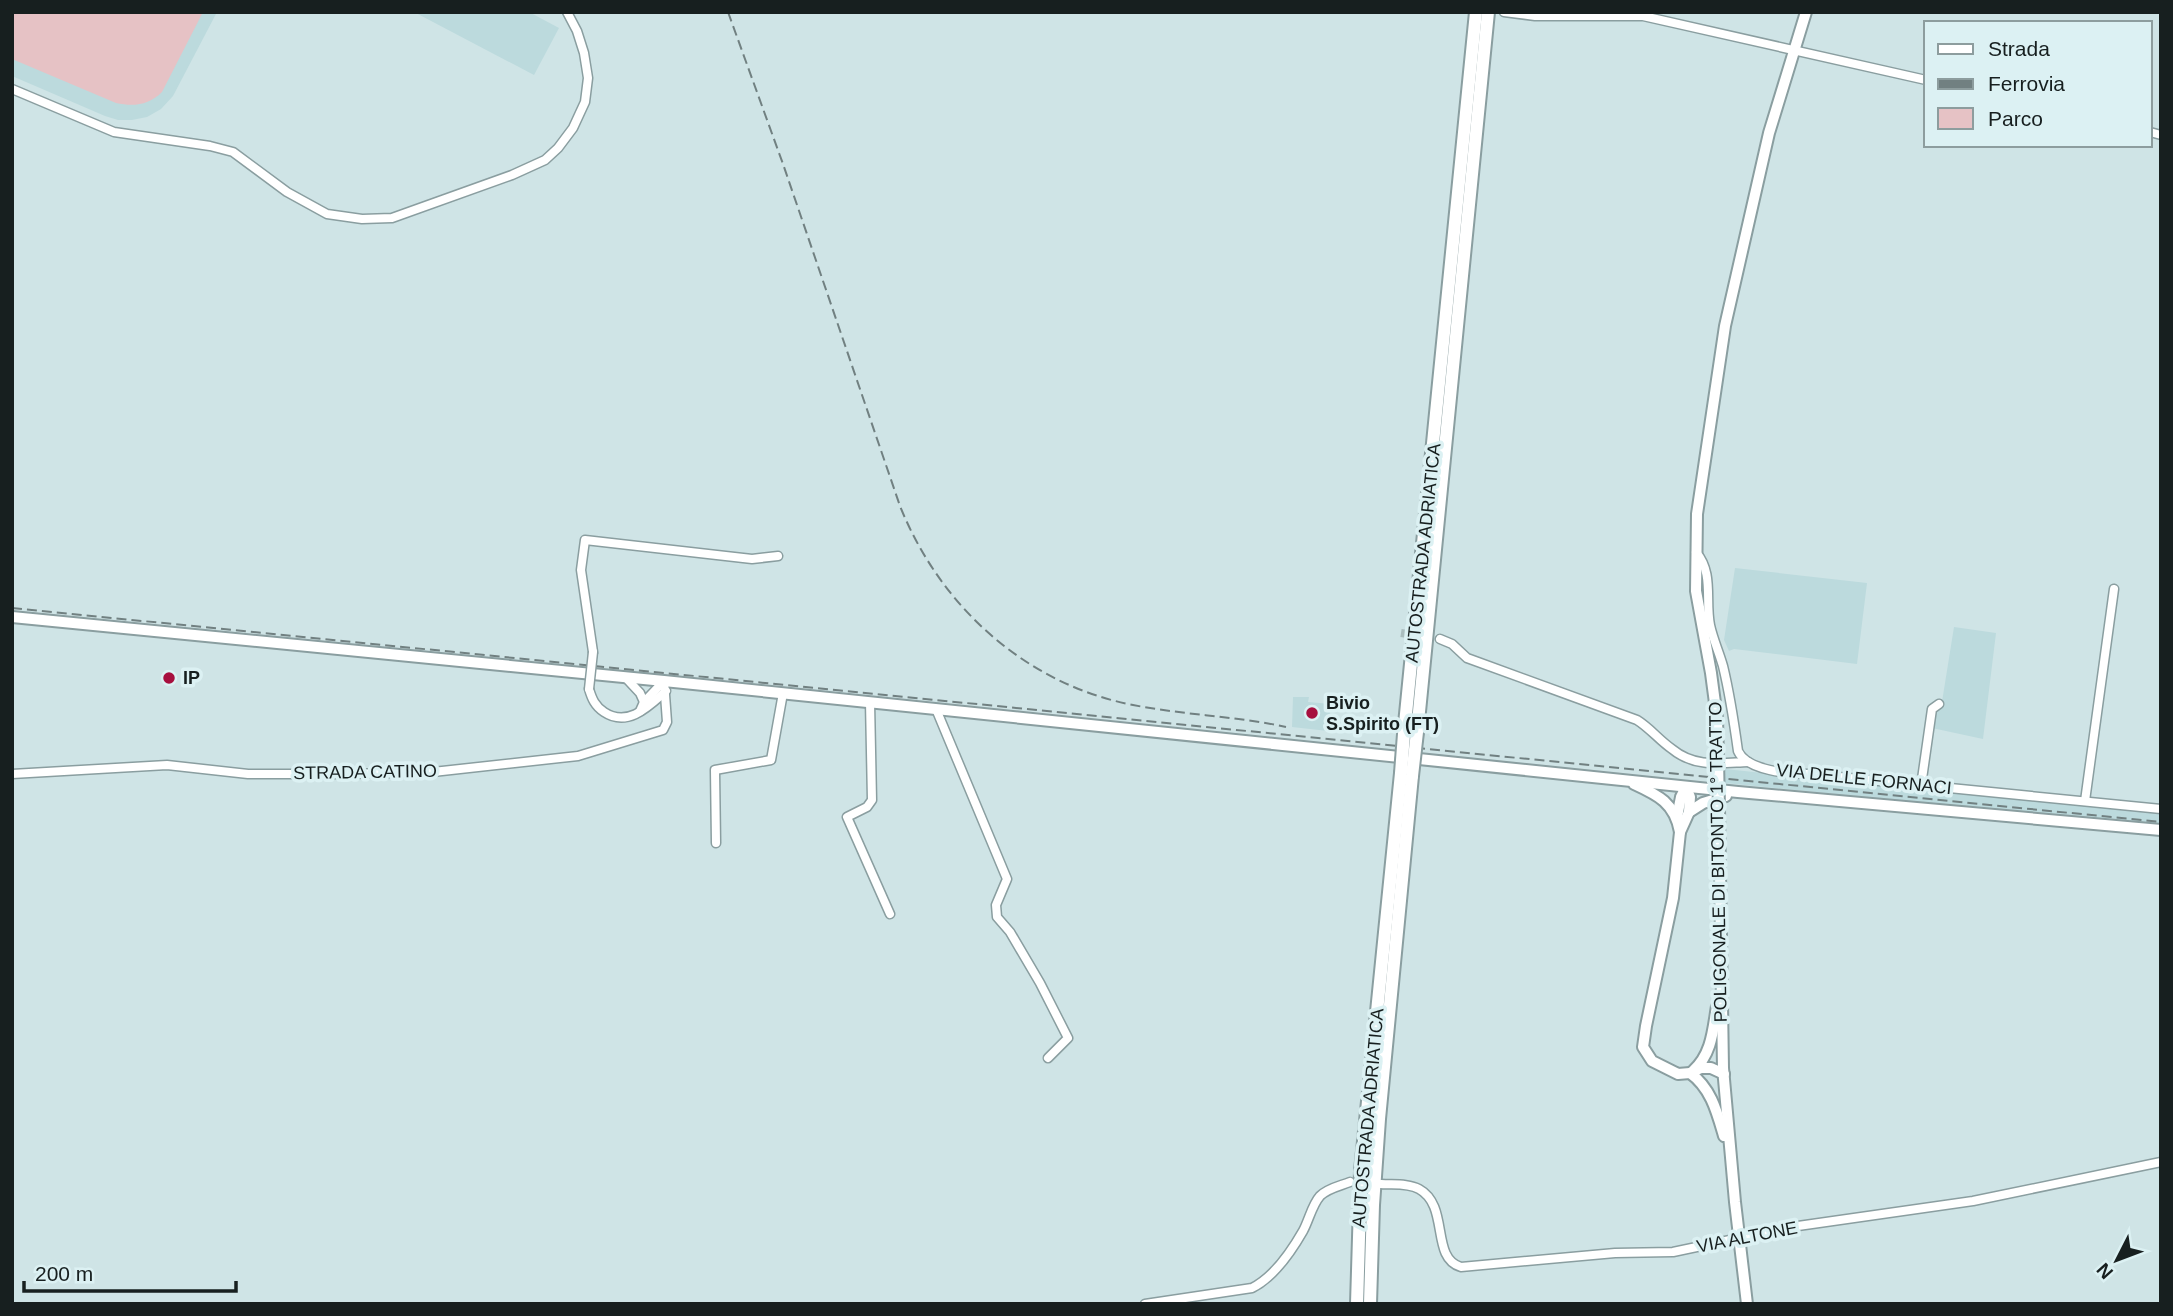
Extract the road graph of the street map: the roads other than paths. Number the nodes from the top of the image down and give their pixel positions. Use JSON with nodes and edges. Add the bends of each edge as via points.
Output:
{"nodes":[{"id":1,"x":567,"y":12,"type":"edge"},
{"id":2,"x":1476,"y":12,"type":"edge"},
{"id":3,"x":1488,"y":12,"type":"edge"},
{"id":4,"x":1504,"y":12,"type":"edge"},
{"id":5,"x":1806,"y":12,"type":"edge"},
{"id":6,"x":1511,"y":13,"type":"edge"},
{"id":7,"x":1794,"y":50,"type":"junction"},
{"id":8,"x":1924,"y":80,"type":"edge"},
{"id":9,"x":12,"y":89,"type":"edge"},
{"id":10,"x":1695,"y":551,"type":"junction"},
{"id":11,"x":778,"y":556,"type":"dead end"},
{"id":12,"x":2114,"y":589,"type":"dead end"},
{"id":13,"x":12,"y":617,"type":"edge"},
{"id":14,"x":1440,"y":639,"type":"tunnel mouth"},
{"id":15,"x":626,"y":678,"type":"junction"},
{"id":16,"x":665,"y":686,"type":"junction"},
{"id":17,"x":783,"y":693,"type":"junction"},
{"id":18,"x":870,"y":702,"type":"junction"},
{"id":19,"x":647,"y":703,"type":"junction"},
{"id":20,"x":1939,"y":705,"type":"dead end"},
{"id":21,"x":667,"y":708,"type":"junction"},
{"id":22,"x":936,"y":709,"type":"junction"},
{"id":23,"x":1410,"y":733,"type":"junction"},
{"id":24,"x":1748,"y":762,"type":"junction"},
{"id":25,"x":12,"y":774,"type":"edge"},
{"id":26,"x":1407,"y":775,"type":"junction"},
{"id":27,"x":1625,"y":780,"type":"junction"},
{"id":28,"x":1921,"y":786,"type":"junction"},
{"id":29,"x":1686,"y":787,"type":"junction"},
{"id":30,"x":1738,"y":792,"type":"junction"},
{"id":31,"x":2085,"y":801,"type":"junction"},
{"id":32,"x":2161,"y":809,"type":"edge"},
{"id":33,"x":1689,"y":812,"type":"junction"},
{"id":34,"x":1676,"y":817,"type":"junction"},
{"id":35,"x":2161,"y":830,"type":"edge"},
{"id":36,"x":1680,"y":832,"type":"junction"},
{"id":37,"x":716,"y":843,"type":"dead end"},
{"id":38,"x":890,"y":915,"type":"dead end"},
{"id":39,"x":1721,"y":979,"type":"junction"},
{"id":40,"x":1048,"y":1058,"type":"dead end"},
{"id":41,"x":1690,"y":1073,"type":"junction"},
{"id":42,"x":1724,"y":1074,"type":"junction"},
{"id":43,"x":1731,"y":1157,"type":"junction"},
{"id":44,"x":2161,"y":1162,"type":"edge"},
{"id":45,"x":1350,"y":1182,"type":"dead end"},
{"id":46,"x":1381,"y":1184,"type":"dead end"},
{"id":47,"x":1739,"y":1238,"type":"junction"},
{"id":48,"x":1145,"y":1304,"type":"edge"},
{"id":49,"x":1357,"y":1304,"type":"edge"},
{"id":50,"x":1370,"y":1304,"type":"edge"},
{"id":51,"x":1747,"y":1304,"type":"edge"}],
"edges":[{"from":1,"to":9,"type":"street","via":[[584,53],[588,78],[585,102],[558,148],[512,176],[393,218],[327,214],[223,148],[114,132]]},
{"from":2,"to":23,"type":"highway","name":"AUTOSTRADA ADRIATICA"},
{"from":3,"to":23,"type":"highway","name":"AUTOSTRADA ADRIATICA"},
{"from":4,"to":6,"type":"street"},
{"from":5,"to":7,"type":"main road","name":"POLIGONALE DI BITONTO 1° TRATTO"},
{"from":6,"to":7,"type":"street","via":[[1643,16]]},
{"from":7,"to":8,"type":"street"},
{"from":7,"to":10,"type":"main road","name":"POLIGONALE DI BITONTO 1° TRATTO","via":[[1769,132],[1725,326]]},
{"from":10,"to":24,"type":"street","via":[[1708,574],[1711,625],[1731,698],[1739,755]]},
{"from":10,"to":39,"type":"main road","name":"POLIGONALE DI BITONTO 1° TRATTO","bridge":true,"via":[[1696,591],[1717,718]]},
{"from":11,"to":19,"type":"street","bridge":true,"via":[[752,559],[585,540],[581,570],[593,652],[592,700],[612,717],[621,718],[638,713]]},
{"from":12,"to":31,"type":"street"},
{"from":13,"to":15,"type":"main road"},
{"from":14,"to":24,"type":"street","via":[[1467,659],[1637,720],[1686,759],[1705,764]]},
{"from":15,"to":16,"type":"main road"},
{"from":15,"to":19,"type":"street"},
{"from":16,"to":17,"type":"main road"},
{"from":16,"to":19,"type":"street"},
{"from":16,"to":21,"type":"street"},
{"from":17,"to":18,"type":"main road"},
{"from":17,"to":37,"type":"street","via":[[771,760],[715,770]]},
{"from":18,"to":22,"type":"main road"},
{"from":18,"to":38,"type":"street","via":[[872,800],[847,817]]},
{"from":19,"to":21,"type":"street"},
{"from":20,"to":28,"type":"street","via":[[1932,709]]},
{"from":21,"to":25,"type":"street","name":"STRADA CATINO","via":[[663,730],[578,755],[433,772],[248,774],[167,765]]},
{"from":22,"to":27,"type":"main road"},
{"from":22,"to":40,"type":"street","via":[[1007,878],[996,905],[997,917],[1040,983],[1068,1038]]},
{"from":23,"to":26,"type":"highway","name":"AUTOSTRADA ADRIATICA","bridge":true},
{"from":24,"to":28,"type":"street","name":"VIA DELLE FORNACI","via":[[1782,773]]},
{"from":26,"to":49,"type":"highway","name":"AUTOSTRADA ADRIATICA","via":[[1361,1171]]},
{"from":26,"to":50,"type":"highway","name":"AUTOSTRADA ADRIATICA","via":[[1379,1119]]},
{"from":27,"to":29,"type":"main road"},
{"from":27,"to":34,"type":"main road","via":[[1654,793],[1673,808]]},
{"from":28,"to":31,"type":"street","name":"VIA DELLE FORNACI"},
{"from":29,"to":30,"type":"main road"},
{"from":29,"to":33,"type":"main road"},
{"from":29,"to":34,"type":"main road"},
{"from":30,"to":33,"type":"main road"},
{"from":30,"to":35,"type":"main road"},
{"from":31,"to":32,"type":"street","name":"VIA DELLE FORNACI"},
{"from":33,"to":36,"type":"main road"},
{"from":34,"to":36,"type":"main road"},
{"from":36,"to":41,"type":"main road","via":[[1673,898],[1643,1047],[1652,1061],[1678,1074]]},
{"from":39,"to":41,"type":"main road","via":[[1711,1041],[1702,1063]]},
{"from":39,"to":42,"type":"main road","name":"POLIGONALE DI BITONTO 1° TRATTO"},
{"from":41,"to":42,"type":"main road"},
{"from":41,"to":43,"type":"main road","via":[[1702,1081],[1714,1104]]},
{"from":42,"to":43,"type":"main road","name":"POLIGONALE DI BITONTO 1° TRATTO"},
{"from":43,"to":47,"type":"main road","name":"POLIGONALE DI BITONTO 1° TRATTO"},
{"from":44,"to":47,"type":"street","name":"VIA ALTONE","via":[[1973,1202]]},
{"from":45,"to":48,"type":"street","via":[[1319,1198],[1303,1231],[1262,1283]]},
{"from":46,"to":47,"type":"street","name":"VIA ALTONE","via":[[1410,1186],[1434,1202],[1447,1257],[1461,1267],[1672,1252]]},
{"from":47,"to":51,"type":"main road","name":"POLIGONALE DI BITONTO 1° TRATTO"}]}
